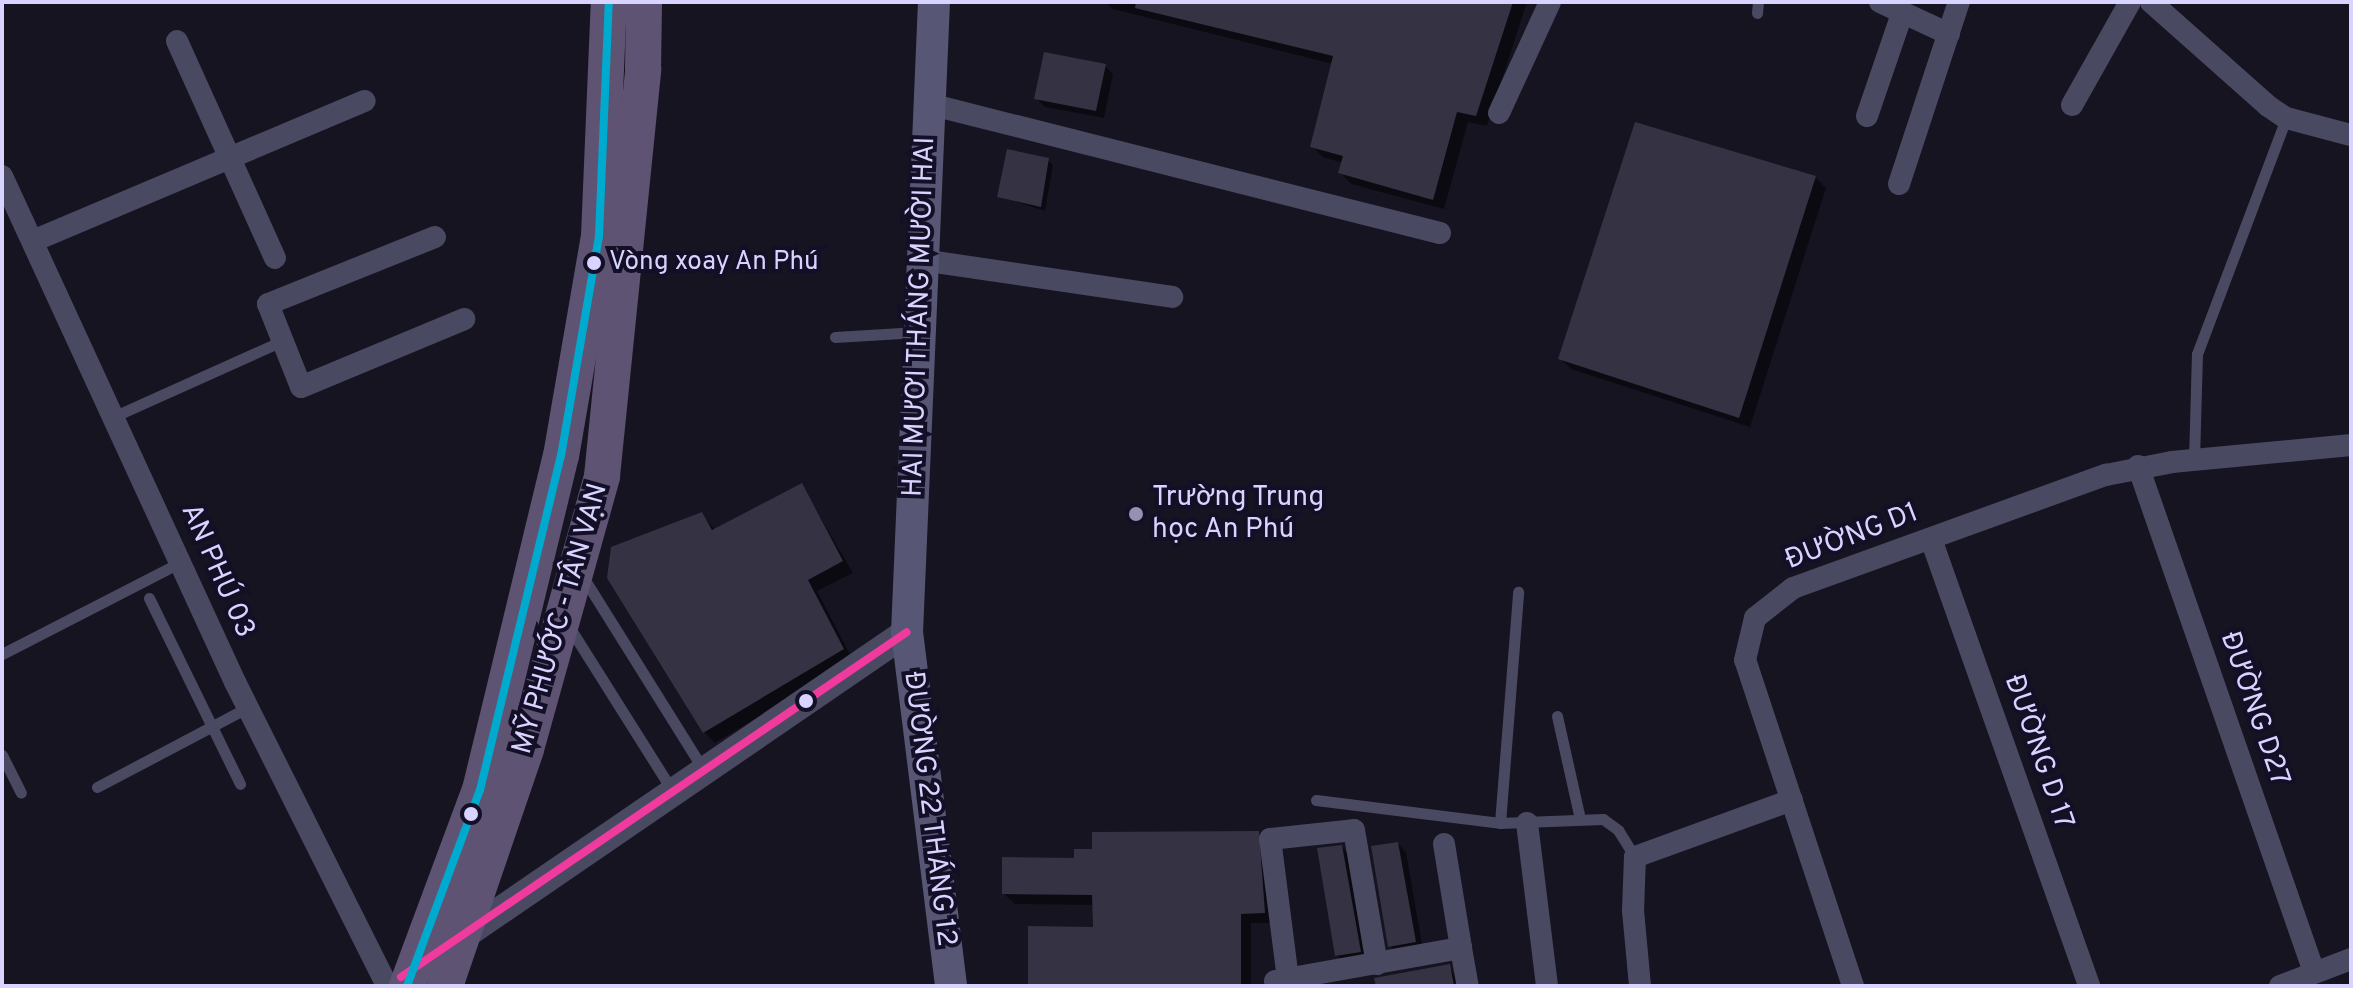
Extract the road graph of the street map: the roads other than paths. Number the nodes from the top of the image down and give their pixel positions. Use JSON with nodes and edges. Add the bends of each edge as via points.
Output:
{"nodes":[{"id":1,"x":609,"y":2,"type":"edge"},
{"id":2,"x":644,"y":2,"type":"edge"},
{"id":3,"x":934,"y":2,"type":"edge"},
{"id":4,"x":1550,"y":2,"type":"edge"},
{"id":5,"x":1880,"y":2,"type":"edge"},
{"id":6,"x":1959,"y":2,"type":"edge"},
{"id":7,"x":2130,"y":2,"type":"edge"},
{"id":8,"x":2151,"y":2,"type":"edge"},
{"id":9,"x":1902,"y":14,"type":"junction"},
{"id":10,"x":1949,"y":34,"type":"junction"},
{"id":11,"x":177,"y":41,"type":"dead end"},
{"id":12,"x":365,"y":101,"type":"dead end"},
{"id":13,"x":929,"y":104,"type":"junction"},
{"id":14,"x":2072,"y":105,"type":"dead end"},
{"id":15,"x":1499,"y":113,"type":"dead end"},
{"id":16,"x":1867,"y":116,"type":"dead end"},
{"id":17,"x":2286,"y":118,"type":"junction"},
{"id":18,"x":2351,"y":135,"type":"edge"},
{"id":19,"x":229,"y":158,"type":"junction"},
{"id":20,"x":2,"y":176,"type":"edge"},
{"id":21,"x":1899,"y":184,"type":"dead end"},
{"id":22,"x":1440,"y":233,"type":"dead end"},
{"id":23,"x":435,"y":237,"type":"dead end"},
{"id":24,"x":33,"y":241,"type":"junction"},
{"id":25,"x":275,"y":258,"type":"dead end"},
{"id":26,"x":922,"y":260,"type":"junction"},
{"id":27,"x":1172,"y":297,"type":"dead end"},
{"id":28,"x":464,"y":319,"type":"dead end"},
{"id":29,"x":918,"y":332,"type":"junction"},
{"id":30,"x":835,"y":337,"type":"dead end"},
{"id":31,"x":284,"y":340,"type":"junction"},
{"id":32,"x":115,"y":416,"type":"junction"},
{"id":33,"x":2351,"y":445,"type":"edge"},
{"id":34,"x":2194,"y":460,"type":"junction"},
{"id":35,"x":2138,"y":466,"type":"junction"},
{"id":36,"x":1931,"y":539,"type":"junction"},
{"id":37,"x":181,"y":562,"type":"junction"},
{"id":38,"x":579,"y":572,"type":"junction"},
{"id":39,"x":1518,"y":592,"type":"dead end"},
{"id":40,"x":149,"y":598,"type":"dead end"},
{"id":41,"x":565,"y":620,"type":"junction"},
{"id":42,"x":907,"y":632,"type":"junction"},
{"id":43,"x":2,"y":654,"type":"edge"},
{"id":44,"x":247,"y":708,"type":"junction"},
{"id":45,"x":1557,"y":716,"type":"dead end"},
{"id":46,"x":211,"y":726,"type":"junction"},
{"id":47,"x":2,"y":755,"type":"edge"},
{"id":48,"x":703,"y":770,"type":"junction"},
{"id":49,"x":240,"y":784,"type":"dead end"},
{"id":50,"x":97,"y":787,"type":"dead end"},
{"id":51,"x":672,"y":790,"type":"junction"},
{"id":52,"x":21,"y":793,"type":"dead end"},
{"id":53,"x":1316,"y":800,"type":"dead end"},
{"id":54,"x":1792,"y":800,"type":"junction"},
{"id":55,"x":1580,"y":819,"type":"junction"},
{"id":56,"x":1500,"y":823,"type":"junction"},
{"id":57,"x":1527,"y":823,"type":"junction"},
{"id":58,"x":1444,"y":844,"type":"dead end"},
{"id":59,"x":1635,"y":857,"type":"junction"},
{"id":60,"x":466,"y":934,"type":"junction"},
{"id":61,"x":1461,"y":948,"type":"junction"},
{"id":62,"x":2351,"y":959,"type":"edge"},
{"id":63,"x":2314,"y":972,"type":"junction"},
{"id":64,"x":1367,"y":973,"type":"edge"},
{"id":65,"x":399,"y":981,"type":"edge"},
{"id":66,"x":1282,"y":982,"type":"edge"},
{"id":67,"x":445,"y":986,"type":"edge"},
{"id":68,"x":951,"y":986,"type":"edge"},
{"id":69,"x":1468,"y":986,"type":"edge"},
{"id":70,"x":1547,"y":986,"type":"edge"},
{"id":71,"x":1640,"y":986,"type":"edge"},
{"id":72,"x":1853,"y":986,"type":"edge"},
{"id":73,"x":2089,"y":986,"type":"edge"},
{"id":74,"x":2280,"y":986,"type":"edge"}],
"edges":[{"from":1,"to":65,"type":"main road","name":"MỸ PHƯỚC - TÂN VẠN","via":[[599,236],[561,456],[480,790]]},
{"from":2,"to":38,"type":"main road","name":"MỸ PHƯỚC - TÂN VẠN","via":[[643,69],[602,476]]},
{"from":3,"to":13,"type":"main road","name":"HAI MƯƠI THÁNG MƯỜI HAI"},
{"from":4,"to":15,"type":"street"},
{"from":5,"to":9,"type":"street"},
{"from":6,"to":10,"type":"street"},
{"from":7,"to":14,"type":"street"},
{"from":8,"to":17,"type":"street"},
{"from":9,"to":10,"type":"street"},
{"from":9,"to":16,"type":"street"},
{"from":10,"to":21,"type":"street"},
{"from":11,"to":19,"type":"street"},
{"from":12,"to":19,"type":"street"},
{"from":13,"to":22,"type":"street"},
{"from":13,"to":26,"type":"main road","name":"HAI MƯƠI THÁNG MƯỜI HAI"},
{"from":17,"to":18,"type":"street"},
{"from":17,"to":34,"type":"lane","via":[[2197,354]]},
{"from":19,"to":24,"type":"street"},
{"from":19,"to":25,"type":"street"},
{"from":20,"to":24,"type":"street","name":"AN PHÚ 03"},
{"from":23,"to":31,"type":"street","via":[[268,304]]},
{"from":24,"to":32,"type":"street","name":"AN PHÚ 03"},
{"from":26,"to":27,"type":"street"},
{"from":26,"to":29,"type":"main road","name":"HAI MƯƠI THÁNG MƯỜI HAI"},
{"from":28,"to":31,"type":"street","via":[[301,387]]},
{"from":29,"to":30,"type":"lane"},
{"from":29,"to":42,"type":"main road","name":"HAI MƯƠI THÁNG MƯỜI HAI"},
{"from":31,"to":32,"type":"lane"},
{"from":32,"to":37,"type":"street","name":"AN PHÚ 03"},
{"from":33,"to":34,"type":"street","name":"ĐƯỜNG D1"},
{"from":34,"to":35,"type":"street","name":"ĐƯỜNG D1"},
{"from":35,"to":36,"type":"street","name":"ĐƯỜNG D1"},
{"from":35,"to":63,"type":"street","name":"ĐƯỜNG D27"},
{"from":36,"to":54,"type":"street","name":"ĐƯỜNG D1","via":[[1793,588],[1755,618],[1745,660]]},
{"from":36,"to":73,"type":"street","name":"ĐƯỜNG D 17"},
{"from":37,"to":43,"type":"lane"},
{"from":37,"to":44,"type":"street","name":"AN PHÚ 03"},
{"from":38,"to":41,"type":"main road","name":"MỸ PHƯỚC - TÂN VẠN"},
{"from":38,"to":48,"type":"lane"},
{"from":39,"to":56,"type":"lane"},
{"from":40,"to":46,"type":"lane"},
{"from":41,"to":51,"type":"lane"},
{"from":41,"to":60,"type":"main road","name":"MỸ PHƯỚC - TÂN VẠN"},
{"from":42,"to":48,"type":"street"},
{"from":42,"to":68,"type":"main road","name":"ĐƯỜNG 22 THÁNG 12"},
{"from":44,"to":46,"type":"lane"},
{"from":44,"to":65,"type":"street","name":"AN PHÚ 03"},
{"from":45,"to":55,"type":"lane"},
{"from":46,"to":49,"type":"lane"},
{"from":46,"to":50,"type":"lane"},
{"from":47,"to":52,"type":"lane"},
{"from":48,"to":51,"type":"street"},
{"from":51,"to":60,"type":"street"},
{"from":53,"to":56,"type":"lane"},
{"from":54,"to":59,"type":"street"},
{"from":54,"to":72,"type":"street","name":"ĐƯỜNG D1"},
{"from":55,"to":57,"type":"lane"},
{"from":55,"to":59,"type":"lane","via":[[1603,819],[1618,830]]},
{"from":56,"to":57,"type":"lane"},
{"from":57,"to":70,"type":"street"},
{"from":58,"to":61,"type":"street"},
{"from":59,"to":71,"type":"street","via":[[1632,899]]},
{"from":60,"to":65,"type":"main road"},
{"from":60,"to":67,"type":"main road","name":"MỸ PHƯỚC - TÂN VẠN"},
{"from":61,"to":64,"type":"street"},
{"from":61,"to":69,"type":"street"},
{"from":62,"to":63,"type":"street"},
{"from":63,"to":74,"type":"street"},
{"from":64,"to":66,"type":"street"},
{"from":64,"to":66,"type":"street","via":[[1354,830],[1270,839]]}]}
